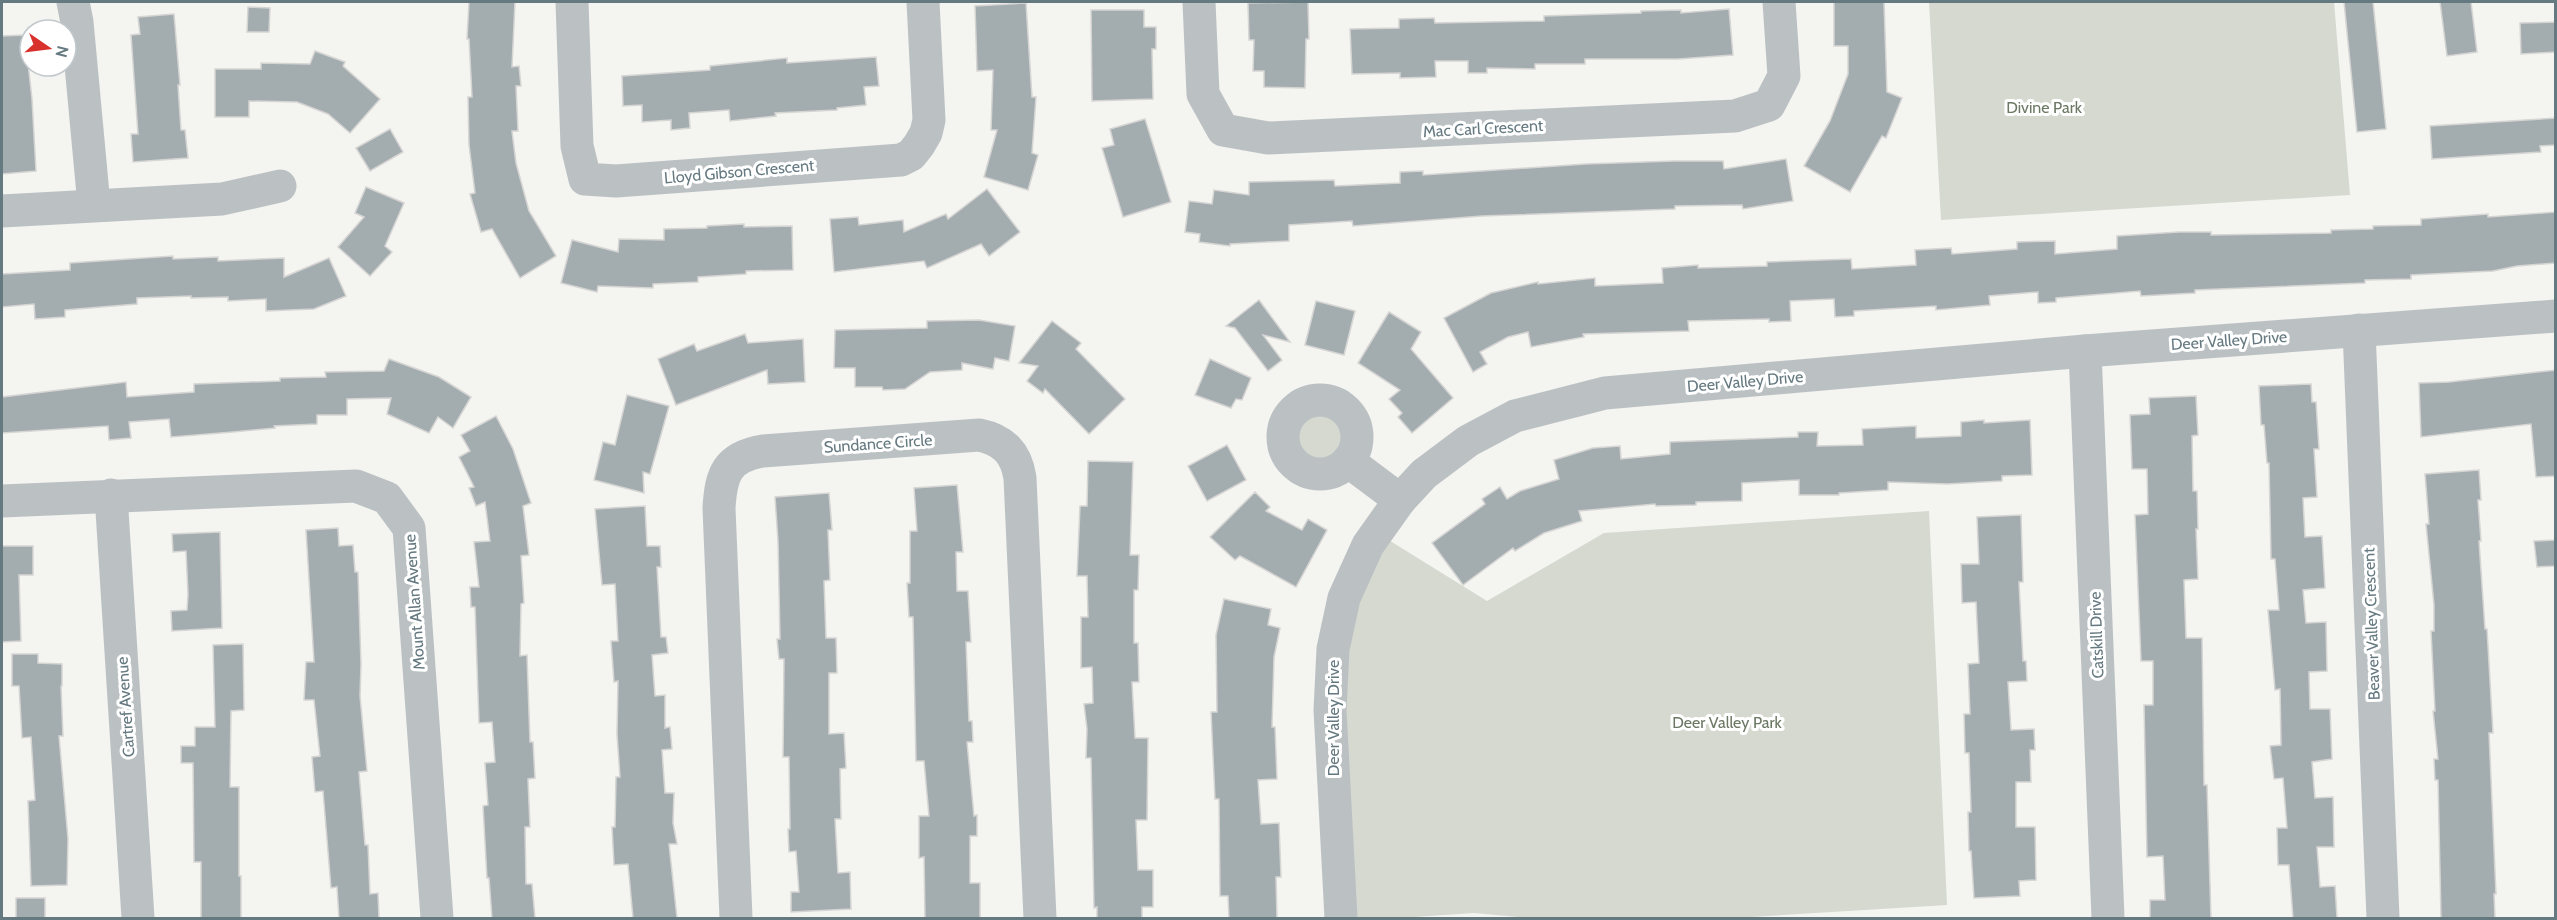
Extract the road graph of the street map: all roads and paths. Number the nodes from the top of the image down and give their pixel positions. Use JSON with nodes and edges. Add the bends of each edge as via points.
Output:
{"nodes":[{"id":1,"x":73,"y":2,"type":"edge"},
{"id":2,"x":572,"y":2,"type":"edge"},
{"id":3,"x":923,"y":2,"type":"edge"},
{"id":4,"x":1199,"y":2,"type":"edge"},
{"id":5,"x":1779,"y":2,"type":"edge"},
{"id":6,"x":280,"y":186,"type":"dead end"},
{"id":7,"x":94,"y":205,"type":"junction"},
{"id":8,"x":2,"y":211,"type":"edge"},
{"id":9,"x":2556,"y":316,"type":"edge"},
{"id":10,"x":2359,"y":330,"type":"junction"},
{"id":11,"x":2085,"y":351,"type":"junction"},
{"id":12,"x":1348,"y":461,"type":"dead end"},
{"id":13,"x":111,"y":495,"type":"junction"},
{"id":14,"x":1400,"y":500,"type":"junction"},
{"id":15,"x":2,"y":501,"type":"edge"},
{"id":16,"x":138,"y":918,"type":"edge"},
{"id":17,"x":437,"y":918,"type":"edge"},
{"id":18,"x":736,"y":918,"type":"edge"},
{"id":19,"x":1040,"y":918,"type":"edge"},
{"id":20,"x":1341,"y":918,"type":"edge"},
{"id":21,"x":2108,"y":918,"type":"edge"},
{"id":22,"x":2384,"y":918,"type":"edge"}],
"edges":[{"from":1,"to":7,"type":"street"},
{"from":2,"to":3,"type":"street","name":"Lloyd Gibson Crescent","via":[[577,146],[585,179],[616,181],[892,162],[911,155],[926,133],[929,120]]},
{"from":4,"to":5,"type":"street","name":"Mac Carl Crescent","via":[[1203,93],[1223,129],[1268,138],[1735,116],[1768,105],[1784,76]]},
{"from":6,"to":7,"type":"street","via":[[222,199]]},
{"from":7,"to":8,"type":"street"},
{"from":9,"to":10,"type":"street","name":"Deer Valley Drive"},
{"from":10,"to":11,"type":"street","name":"Deer Valley Drive"},
{"from":10,"to":22,"type":"street","name":"Beaver Valley Crescent"},
{"from":11,"to":14,"type":"street","name":"Deer Valley Drive","via":[[1605,393],[1515,416],[1446,456]]},
{"from":11,"to":21,"type":"street","name":"Catskill Drive"},
{"from":12,"to":14,"type":"street"},
{"from":13,"to":15,"type":"street","name":"Mount Allan Avenue"},
{"from":13,"to":16,"type":"street","name":"Cartref Avenue"},
{"from":13,"to":17,"type":"street","name":"Mount Allan Avenue","via":[[357,486],[387,498],[409,528]]},
{"from":14,"to":20,"type":"street","name":"Deer Valley Drive","via":[[1368,545],[1344,598],[1333,650],[1330,710]]},
{"from":18,"to":19,"type":"street","name":"Sundance Circle","via":[[719,508],[727,469],[750,453],[764,451],[979,435],[1006,446],[1018,467]]}]}
